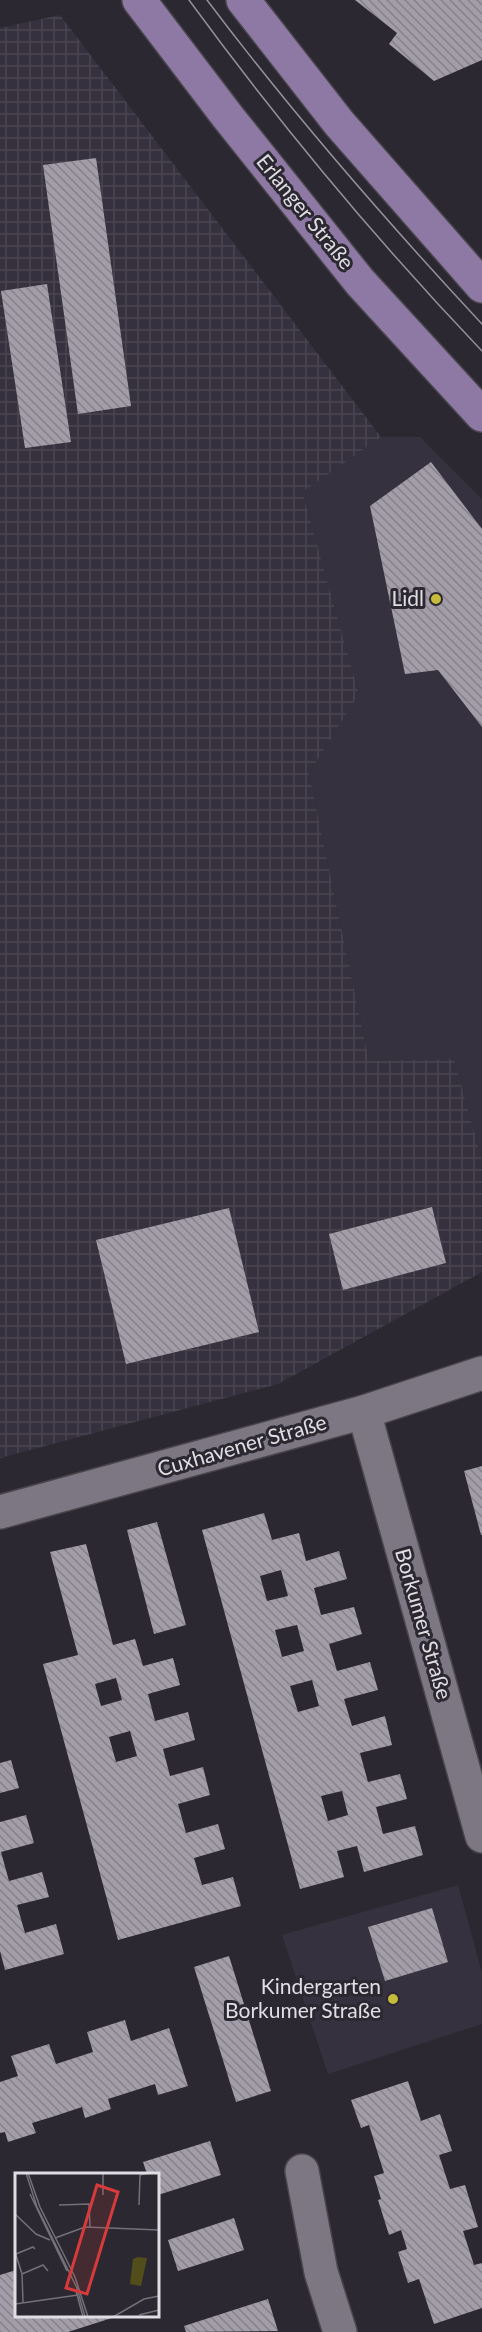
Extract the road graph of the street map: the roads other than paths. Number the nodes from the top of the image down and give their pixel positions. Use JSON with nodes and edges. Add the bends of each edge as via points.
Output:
{"nodes":[{"id":1,"x":139,"y":0,"type":"edge"},
{"id":2,"x":243,"y":0,"type":"edge"},
{"id":3,"x":482,"y":286,"type":"edge"},
{"id":4,"x":482,"y":415,"type":"edge"},
{"id":5,"x":482,"y":1373,"type":"edge"},
{"id":6,"x":364,"y":1412,"type":"junction"},
{"id":7,"x":0,"y":1512,"type":"edge"},
{"id":8,"x":482,"y":1836,"type":"edge"},
{"id":9,"x":302,"y":2171,"type":"dead end"},
{"id":10,"x":340,"y":2332,"type":"edge"}],
"edges":[{"from":1,"to":4,"type":"main road","name":"Erlanger Straße","via":[[360,282]]},
{"from":2,"to":3,"type":"main road","via":[[339,123]]},
{"from":5,"to":6,"type":"street","name":"Cuxhavener Straße"},
{"from":6,"to":7,"type":"street","name":"Cuxhavener Straße"},
{"from":6,"to":8,"type":"street","name":"Borkumer Straße"},
{"from":9,"to":10,"type":"street","via":[[321,2272]]}]}
